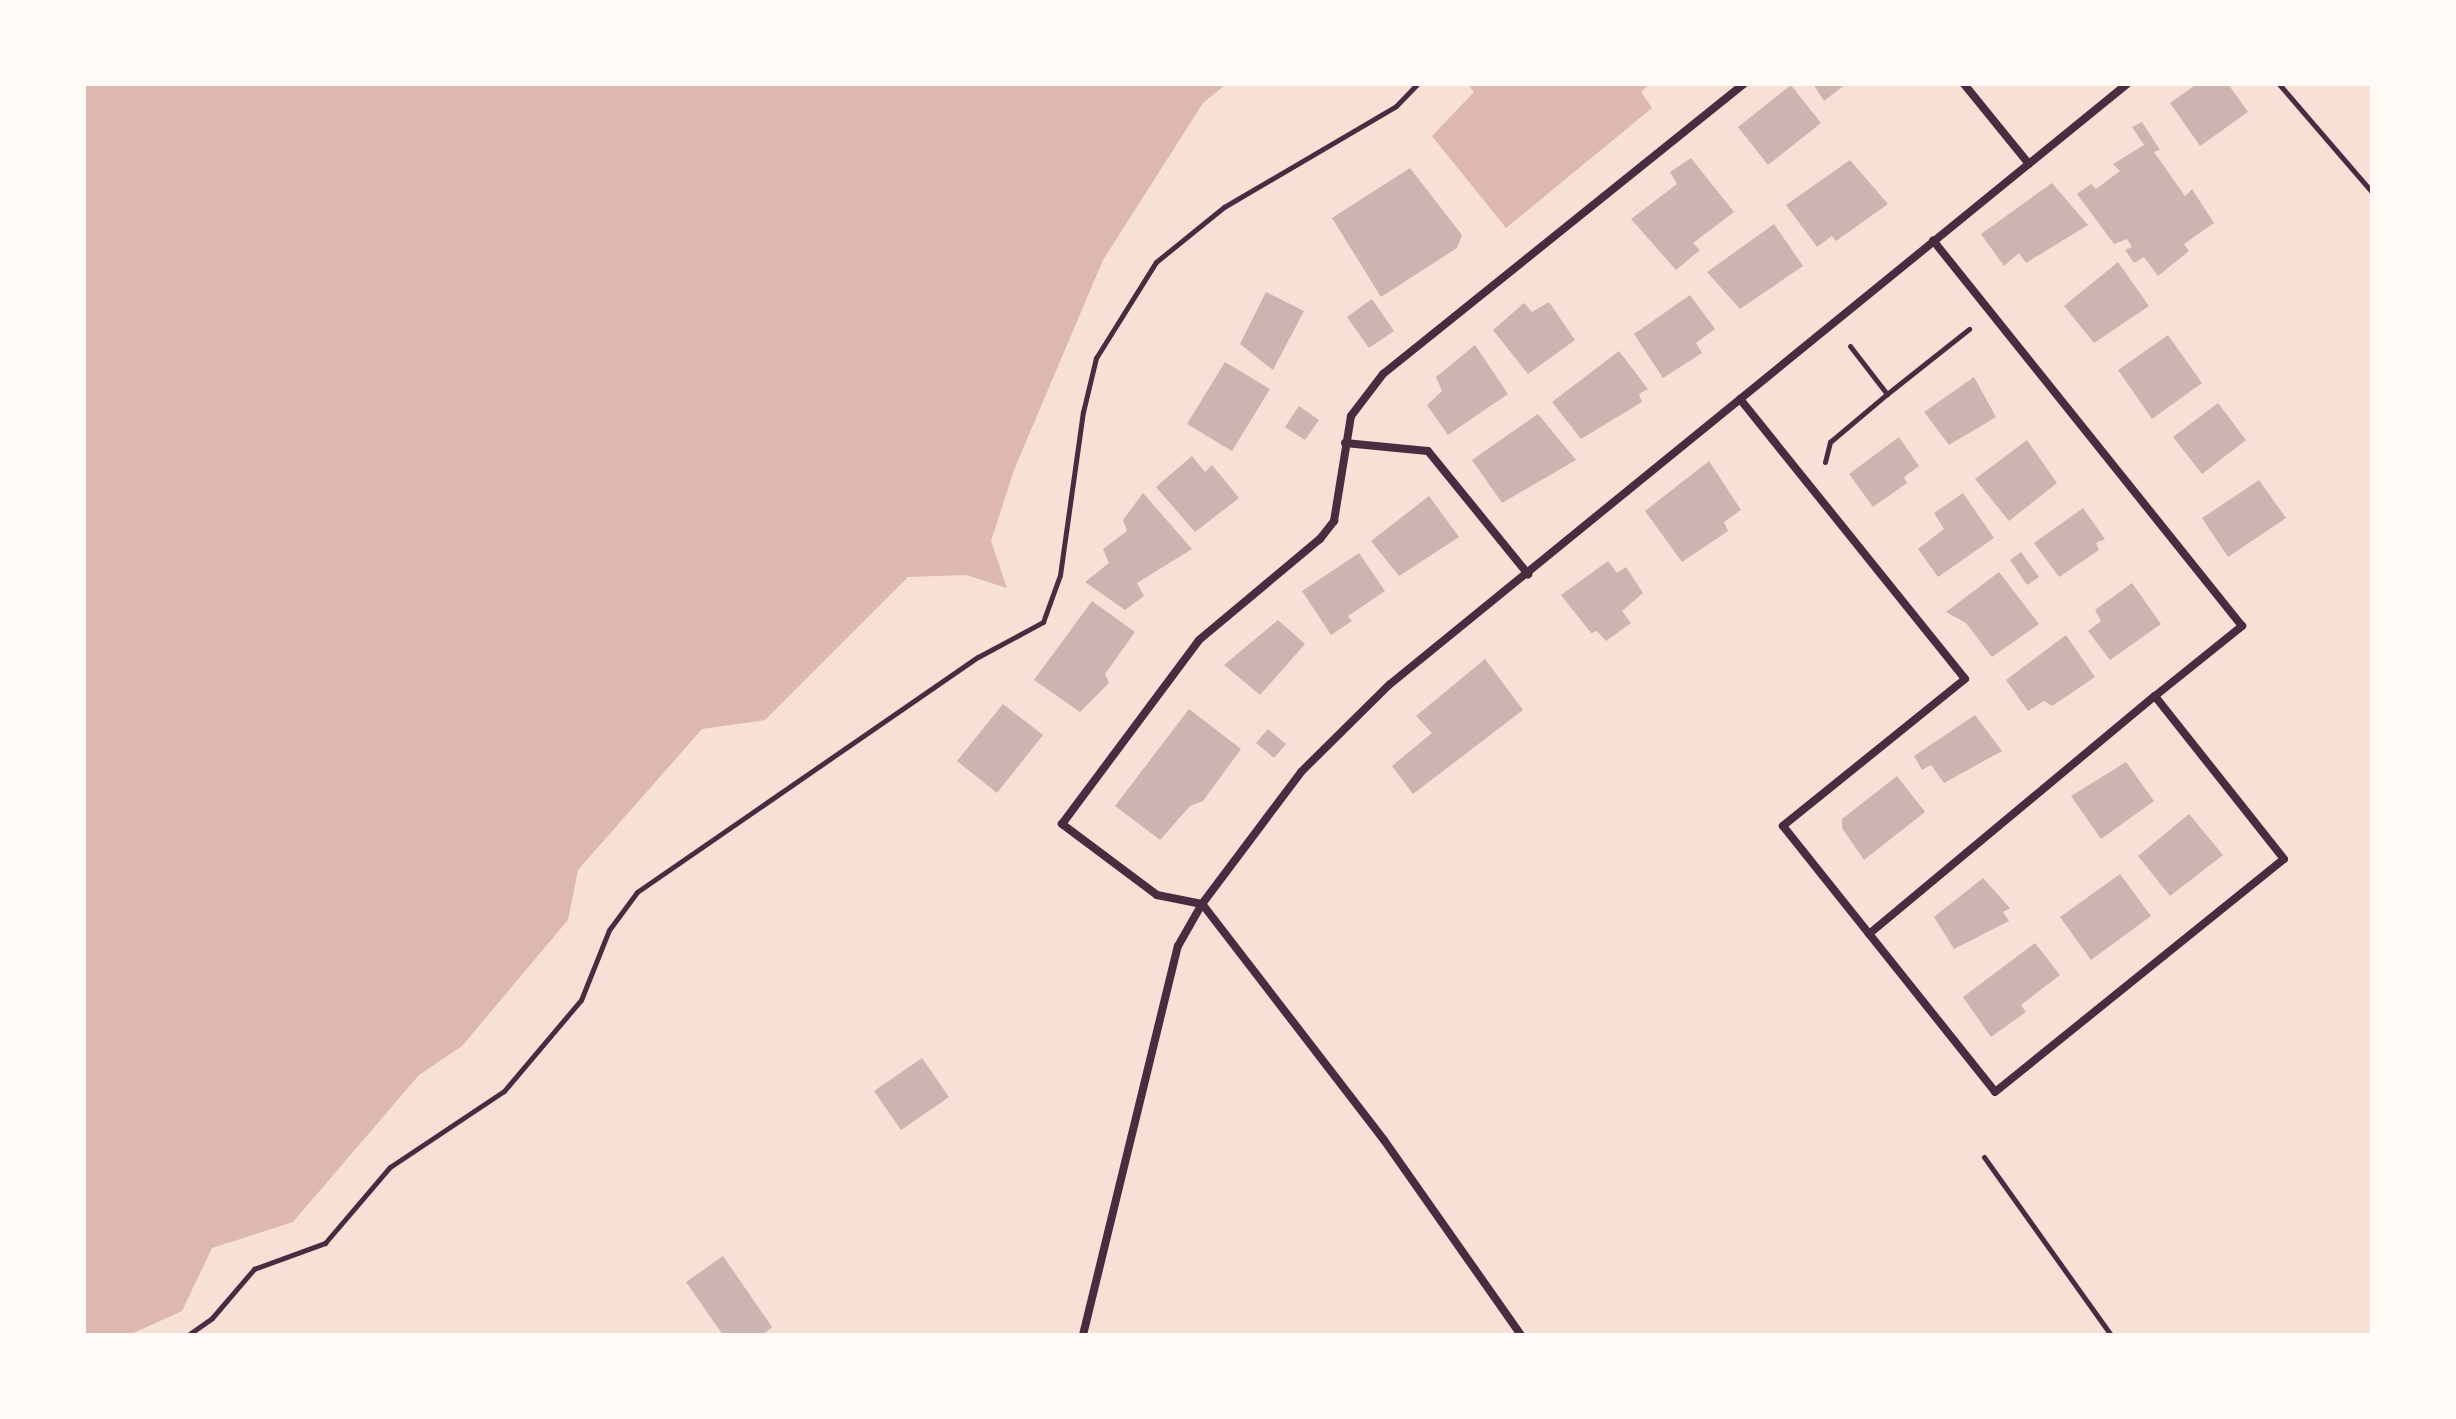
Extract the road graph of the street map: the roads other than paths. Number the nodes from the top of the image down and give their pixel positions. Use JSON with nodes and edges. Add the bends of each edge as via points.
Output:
{"nodes":[{"id":1,"x":1744,"y":84,"type":"edge"},
{"id":2,"x":1964,"y":84,"type":"edge"},
{"id":3,"x":2127,"y":84,"type":"edge"},
{"id":4,"x":2029,"y":164,"type":"junction"},
{"id":5,"x":1933,"y":240,"type":"junction"},
{"id":6,"x":1740,"y":399,"type":"junction"},
{"id":7,"x":1345,"y":443,"type":"junction"},
{"id":8,"x":1528,"y":574,"type":"junction"},
{"id":9,"x":2155,"y":696,"type":"junction"},
{"id":10,"x":1202,"y":904,"type":"junction"},
{"id":11,"x":1869,"y":934,"type":"junction"},
{"id":12,"x":1083,"y":1335,"type":"edge"},
{"id":13,"x":1521,"y":1335,"type":"edge"}],
"edges":[{"from":1,"to":7,"type":"street","via":[[1383,374],[1351,416]]},
{"from":2,"to":4,"type":"street"},
{"from":3,"to":4,"type":"street"},
{"from":4,"to":5,"type":"street"},
{"from":5,"to":6,"type":"street"},
{"from":5,"to":9,"type":"street","via":[[2242,626]]},
{"from":6,"to":8,"type":"street"},
{"from":6,"to":11,"type":"street","via":[[1965,679],[1783,826]]},
{"from":7,"to":8,"type":"street","via":[[1428,451]]},
{"from":7,"to":10,"type":"street","via":[[1334,521],[1320,539],[1199,640],[1062,824],[1157,895]]},
{"from":8,"to":10,"type":"street","via":[[1340,729]]},
{"from":9,"to":11,"type":"street"},
{"from":9,"to":11,"type":"street","via":[[2284,859],[1995,1092]]},
{"from":10,"to":12,"type":"street","via":[[1178,946]]},
{"from":10,"to":13,"type":"street","via":[[1384,1140]]}]}
